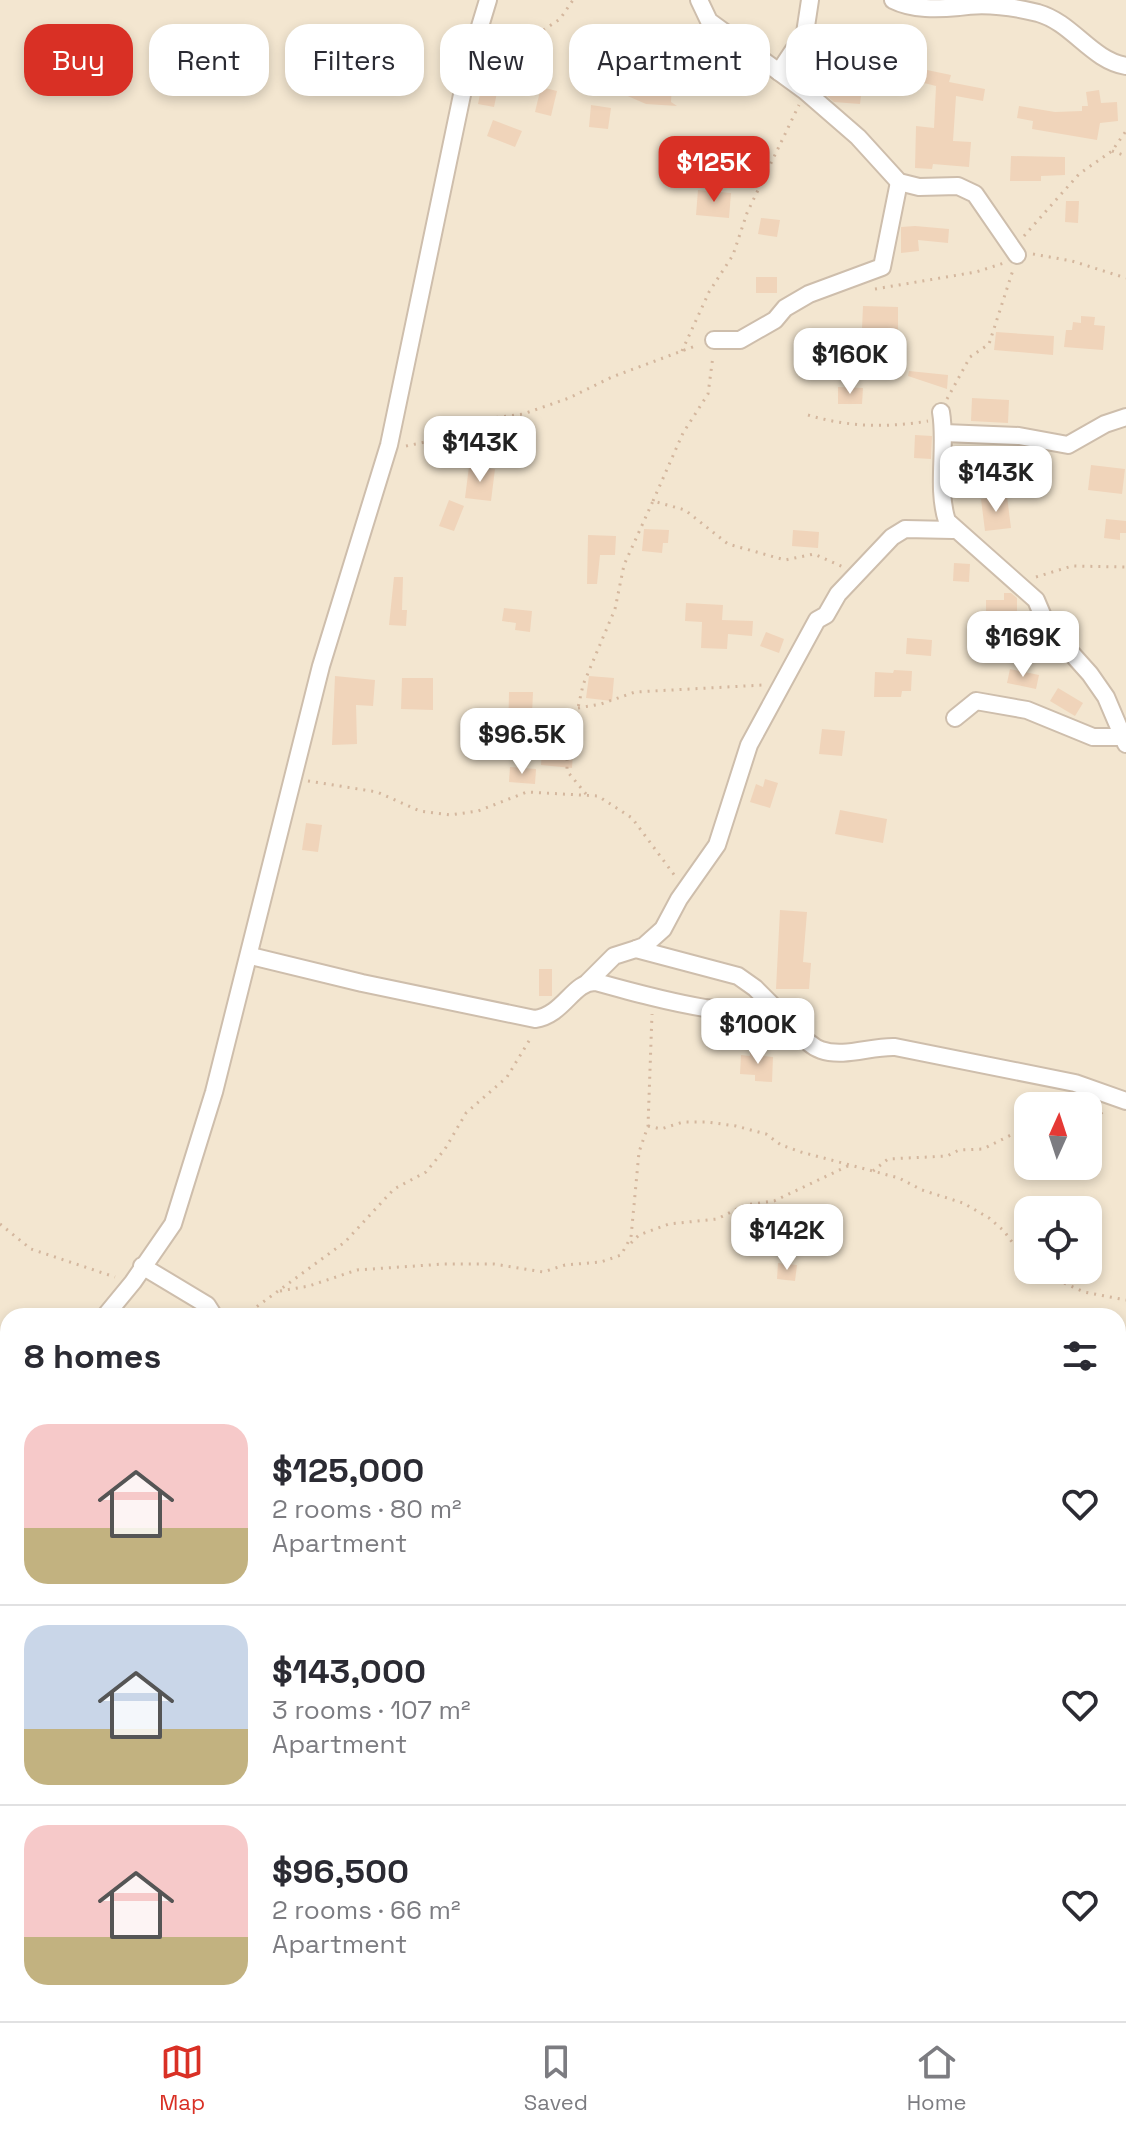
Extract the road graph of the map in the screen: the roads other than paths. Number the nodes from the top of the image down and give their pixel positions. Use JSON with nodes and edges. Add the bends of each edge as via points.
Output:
{"nodes":[{"id":1,"x":488,"y":0,"type":"edge"},
{"id":2,"x":699,"y":0,"type":"edge"},
{"id":3,"x":810,"y":0,"type":"edge"},
{"id":4,"x":893,"y":0,"type":"edge"},
{"id":5,"x":1126,"y":66,"type":"edge"},
{"id":6,"x":779,"y":72,"type":"junction"},
{"id":7,"x":899,"y":182,"type":"junction"},
{"id":8,"x":1017,"y":255,"type":"road end"},
{"id":9,"x":714,"y":340,"type":"road end"},
{"id":10,"x":941,"y":412,"type":"road end"},
{"id":11,"x":1126,"y":417,"type":"edge"},
{"id":12,"x":944,"y":433,"type":"junction"},
{"id":13,"x":953,"y":530,"type":"junction"},
{"id":14,"x":955,"y":718,"type":"dead end"},
{"id":15,"x":1124,"y":741,"type":"edge"},
{"id":16,"x":636,"y":949,"type":"junction"},
{"id":17,"x":251,"y":956,"type":"junction"},
{"id":18,"x":588,"y":982,"type":"junction"},
{"id":19,"x":789,"y":1022,"type":"junction"},
{"id":20,"x":1126,"y":1101,"type":"edge"},
{"id":21,"x":142,"y":1266,"type":"junction"},
{"id":22,"x":112,"y":1308,"type":"edge"},
{"id":23,"x":209,"y":1308,"type":"edge"}],
"edges":[{"from":1,"to":17,"type":"street","via":[[468,66],[386,457],[321,666]]},
{"from":2,"to":6,"type":"street","via":[[709,21]]},
{"from":3,"to":6,"type":"street","via":[[805,33]]},
{"from":4,"to":5,"type":"street","via":[[943,11],[960,6],[1042,14],[1067,26],[1101,58]]},
{"from":6,"to":7,"type":"street","via":[[858,137]]},
{"from":7,"to":8,"type":"street","via":[[958,186],[975,194]]},
{"from":7,"to":9,"type":"street","via":[[882,267],[809,294],[740,340]]},
{"from":10,"to":12,"type":"street"},
{"from":11,"to":12,"type":"street","via":[[1068,445],[1019,436]]},
{"from":12,"to":13,"type":"street","via":[[944,511]]},
{"from":13,"to":15,"type":"street","via":[[1036,600],[1047,626],[1090,674]]},
{"from":13,"to":16,"type":"street","via":[[905,529],[892,537],[817,620],[749,745],[717,845],[663,929]]},
{"from":14,"to":15,"type":"street","via":[[976,701],[1027,710],[1093,737]]},
{"from":16,"to":18,"type":"street","via":[[614,956]]},
{"from":16,"to":19,"type":"street","via":[[738,976]]},
{"from":17,"to":18,"type":"street","via":[[515,1017],[546,1017]]},
{"from":17,"to":21,"type":"street","via":[[173,1224]]},
{"from":18,"to":19,"type":"street","via":[[704,1008],[775,1014]]},
{"from":19,"to":20,"type":"street","via":[[819,1049],[895,1047],[1075,1083]]},
{"from":21,"to":22,"type":"street"},
{"from":21,"to":23,"type":"street"}]}
